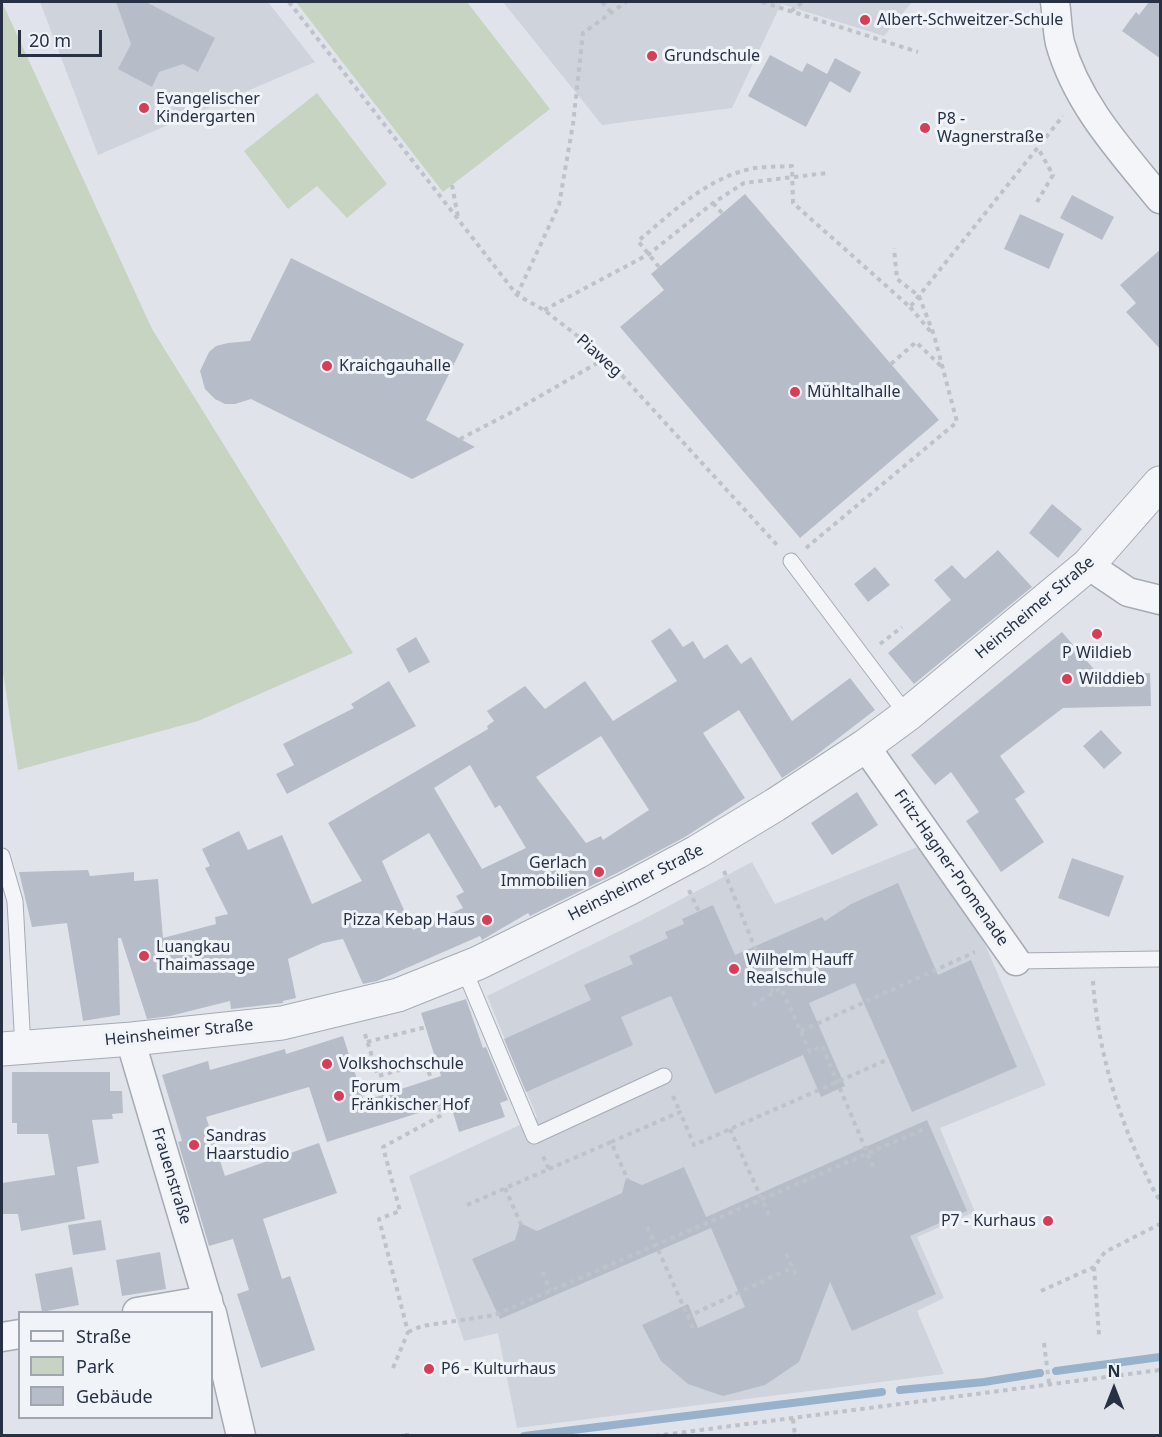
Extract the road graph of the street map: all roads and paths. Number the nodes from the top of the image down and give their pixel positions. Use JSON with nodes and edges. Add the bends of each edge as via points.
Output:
{"nodes":[{"id":1,"x":289,"y":2,"type":"edge"},
{"id":2,"x":602,"y":2,"type":"edge"},
{"id":3,"x":626,"y":2,"type":"edge"},
{"id":4,"x":762,"y":2,"type":"edge"},
{"id":5,"x":803,"y":2,"type":"edge"},
{"id":6,"x":1055,"y":2,"type":"edge"},
{"id":7,"x":791,"y":11,"type":"junction"},
{"id":8,"x":612,"y":12,"type":"junction"},
{"id":9,"x":918,"y":52,"type":"dead end"},
{"id":10,"x":1081,"y":95,"type":"junction"},
{"id":11,"x":1038,"y":148,"type":"junction"},
{"id":12,"x":827,"y":173,"type":"dead end"},
{"id":13,"x":792,"y":176,"type":"junction"},
{"id":14,"x":452,"y":185,"type":"dead end"},
{"id":15,"x":1161,"y":199,"type":"edge"},
{"id":16,"x":713,"y":202,"type":"junction"},
{"id":17,"x":1037,"y":202,"type":"dead end"},
{"id":18,"x":722,"y":213,"type":"dead end"},
{"id":19,"x":458,"y":219,"type":"junction"},
{"id":20,"x":894,"y":248,"type":"dead end"},
{"id":21,"x":649,"y":254,"type":"junction"},
{"id":22,"x":659,"y":267,"type":"dead end"},
{"id":23,"x":517,"y":295,"type":"junction"},
{"id":24,"x":919,"y":296,"type":"junction"},
{"id":25,"x":910,"y":307,"type":"junction"},
{"id":26,"x":544,"y":310,"type":"junction"},
{"id":27,"x":934,"y":335,"type":"junction"},
{"id":28,"x":606,"y":358,"type":"junction"},
{"id":29,"x":891,"y":364,"type":"dead end"},
{"id":30,"x":942,"y":367,"type":"junction"},
{"id":31,"x":460,"y":439,"type":"dead end"},
{"id":32,"x":1161,"y":483,"type":"edge"},
{"id":33,"x":791,"y":561,"type":"junction"},
{"id":34,"x":1088,"y":566,"type":"junction"},
{"id":35,"x":1161,"y":600,"type":"edge"},
{"id":36,"x":902,"y":627,"type":"dead end"},
{"id":37,"x":863,"y":657,"type":"junction"},
{"id":38,"x":907,"y":715,"type":"junction"},
{"id":39,"x":865,"y":746,"type":"junction"},
{"id":40,"x":2,"y":856,"type":"edge"},
{"id":41,"x":728,"y":882,"type":"dead end"},
{"id":42,"x":984,"y":947,"type":"dead end"},
{"id":43,"x":1161,"y":959,"type":"edge"},
{"id":44,"x":1094,"y":960,"type":"junction"},
{"id":45,"x":1016,"y":961,"type":"joint"},
{"id":46,"x":464,"y":969,"type":"junction"},
{"id":47,"x":773,"y":993,"type":"junction"},
{"id":48,"x":355,"y":1005,"type":"junction"},
{"id":49,"x":753,"y":1005,"type":"dead end"},
{"id":50,"x":426,"y":1027,"type":"dead end"},
{"id":51,"x":801,"y":1031,"type":"junction"},
{"id":52,"x":130,"y":1039,"type":"junction"},
{"id":53,"x":367,"y":1042,"type":"junction"},
{"id":54,"x":12,"y":1048,"type":"edge"},
{"id":55,"x":889,"y":1059,"type":"dead end"},
{"id":56,"x":436,"y":1060,"type":"dead end"},
{"id":57,"x":426,"y":1063,"type":"junction"},
{"id":58,"x":664,"y":1076,"type":"dead end"},
{"id":59,"x":431,"y":1079,"type":"dead end"},
{"id":60,"x":837,"y":1082,"type":"junction"},
{"id":61,"x":439,"y":1106,"type":"dead end"},
{"id":62,"x":730,"y":1129,"type":"junction"},
{"id":63,"x":924,"y":1129,"type":"dead end"},
{"id":64,"x":534,"y":1136,"type":"junction"},
{"id":65,"x":611,"y":1142,"type":"junction"},
{"id":66,"x":868,"y":1153,"type":"junction"},
{"id":67,"x":549,"y":1169,"type":"junction"},
{"id":68,"x":874,"y":1169,"type":"dead end"},
{"id":69,"x":628,"y":1180,"type":"dead end"},
{"id":70,"x":505,"y":1188,"type":"junction"},
{"id":71,"x":761,"y":1199,"type":"junction"},
{"id":72,"x":1161,"y":1200,"type":"edge"},
{"id":73,"x":467,"y":1205,"type":"dead end"},
{"id":74,"x":769,"y":1215,"type":"dead end"},
{"id":75,"x":1161,"y":1224,"type":"edge"},
{"id":76,"x":522,"y":1227,"type":"dead end"},
{"id":77,"x":647,"y":1227,"type":"dead end"},
{"id":78,"x":656,"y":1245,"type":"junction"},
{"id":79,"x":786,"y":1254,"type":"dead end"},
{"id":80,"x":793,"y":1267,"type":"junction"},
{"id":81,"x":1094,"y":1268,"type":"junction"},
{"id":82,"x":543,"y":1272,"type":"dead end"},
{"id":83,"x":798,"y":1279,"type":"dead end"},
{"id":84,"x":550,"y":1291,"type":"junction"},
{"id":85,"x":1041,"y":1291,"type":"dead end"},
{"id":86,"x":210,"y":1309,"type":"edge"},
{"id":87,"x":161,"y":1311,"type":"edge"},
{"id":88,"x":687,"y":1317,"type":"junction"},
{"id":89,"x":213,"y":1321,"type":"edge"},
{"id":90,"x":694,"y":1330,"type":"dead end"},
{"id":91,"x":408,"y":1332,"type":"junction"},
{"id":92,"x":18,"y":1334,"type":"edge"},
{"id":93,"x":1099,"y":1335,"type":"dead end"},
{"id":94,"x":2,"y":1337,"type":"edge"},
{"id":95,"x":1044,"y":1343,"type":"dead end"},
{"id":96,"x":393,"y":1368,"type":"dead end"},
{"id":97,"x":1161,"y":1370,"type":"edge"},
{"id":98,"x":1049,"y":1383,"type":"junction"},
{"id":99,"x":793,"y":1419,"type":"junction"},
{"id":100,"x":689,"y":1433,"type":"edge"},
{"id":101,"x":241,"y":1436,"type":"edge"},
{"id":102,"x":655,"y":1436,"type":"edge"},
{"id":103,"x":795,"y":1436,"type":"edge"}],
"edges":[{"from":1,"to":19,"type":"path","name":"Piaweg"},
{"from":2,"to":8,"type":"path"},
{"from":3,"to":8,"type":"path"},
{"from":4,"to":7,"type":"path"},
{"from":5,"to":7,"type":"path"},
{"from":6,"to":10,"type":"street","via":[[1060,43]]},
{"from":7,"to":9,"type":"path"},
{"from":8,"to":23,"type":"path","via":[[583,33],[559,205]]},
{"from":10,"to":11,"type":"path"},
{"from":10,"to":15,"type":"street","via":[[1103,129]]},
{"from":11,"to":17,"type":"path","via":[[1053,175]]},
{"from":11,"to":24,"type":"path"},
{"from":12,"to":13,"type":"path"},
{"from":13,"to":16,"type":"path","via":[[744,183]]},
{"from":13,"to":21,"type":"path","via":[[792,166],[750,169],[719,179],[695,193],[638,241]]},
{"from":13,"to":25,"type":"path","via":[[793,202]]},
{"from":14,"to":19,"type":"path"},
{"from":16,"to":18,"type":"path"},
{"from":16,"to":21,"type":"path"},
{"from":19,"to":23,"type":"path","name":"Piaweg"},
{"from":20,"to":24,"type":"path","via":[[897,279]]},
{"from":21,"to":22,"type":"path"},
{"from":21,"to":26,"type":"path"},
{"from":23,"to":26,"type":"path","name":"Piaweg"},
{"from":24,"to":25,"type":"path"},
{"from":24,"to":27,"type":"path"},
{"from":25,"to":27,"type":"path"},
{"from":26,"to":28,"type":"path","name":"Piaweg"},
{"from":27,"to":30,"type":"path"},
{"from":28,"to":31,"type":"path"},
{"from":28,"to":33,"type":"path","name":"Piaweg"},
{"from":29,"to":30,"type":"path","via":[[916,342]]},
{"from":30,"to":33,"type":"path","via":[[957,422]]},
{"from":32,"to":34,"type":"street","name":"Heinsheimer Straße"},
{"from":33,"to":37,"type":"lane"},
{"from":34,"to":35,"type":"street","via":[[1128,592]]},
{"from":34,"to":38,"type":"street","name":"Heinsheimer Straße"},
{"from":36,"to":37,"type":"path"},
{"from":37,"to":38,"type":"lane"},
{"from":38,"to":39,"type":"street","name":"Heinsheimer Straße"},
{"from":39,"to":45,"type":"street","name":"Fritz-Hagner-Promenade"},
{"from":39,"to":46,"type":"street","name":"Heinsheimer Straße","via":[[697,852]]},
{"from":40,"to":54,"type":"lane","via":[[15,901]]},
{"from":41,"to":47,"type":"path"},
{"from":42,"to":51,"type":"path"},
{"from":43,"to":44,"type":"lane","name":"Fritz-Hagner-Promenade"},
{"from":44,"to":45,"type":"lane","name":"Fritz-Hagner-Promenade"},
{"from":44,"to":72,"type":"path","via":[[1095,1015],[1111,1080],[1137,1154]]},
{"from":46,"to":48,"type":"street","name":"Heinsheimer Straße","via":[[398,995]]},
{"from":46,"to":64,"type":"lane"},
{"from":47,"to":49,"type":"path"},
{"from":47,"to":51,"type":"path","via":[[784,986]]},
{"from":48,"to":52,"type":"street","name":"Heinsheimer Straße","via":[[282,1023]]},
{"from":48,"to":53,"type":"path"},
{"from":50,"to":53,"type":"path"},
{"from":51,"to":60,"type":"path","via":[[810,1052],[822,1046]]},
{"from":52,"to":54,"type":"street","name":"Heinsheimer Straße"},
{"from":52,"to":86,"type":"street","name":"Frauenstraße"},
{"from":53,"to":57,"type":"path","via":[[378,1076]]},
{"from":55,"to":60,"type":"path"},
{"from":56,"to":57,"type":"path"},
{"from":57,"to":59,"type":"path"},
{"from":58,"to":64,"type":"lane"},
{"from":60,"to":62,"type":"path"},
{"from":60,"to":66,"type":"path"},
{"from":61,"to":91,"type":"path","via":[[442,1115],[383,1147],[400,1211],[379,1219]]},
{"from":62,"to":65,"type":"path","via":[[694,1145],[680,1112]]},
{"from":62,"to":71,"type":"path"},
{"from":63,"to":66,"type":"path"},
{"from":64,"to":67,"type":"path"},
{"from":65,"to":67,"type":"path"},
{"from":65,"to":69,"type":"path"},
{"from":66,"to":68,"type":"path"},
{"from":66,"to":71,"type":"path"},
{"from":67,"to":70,"type":"path"},
{"from":70,"to":73,"type":"path"},
{"from":70,"to":76,"type":"path"},
{"from":71,"to":74,"type":"path"},
{"from":71,"to":78,"type":"path"},
{"from":75,"to":81,"type":"path","via":[[1105,1252]]},
{"from":77,"to":78,"type":"path"},
{"from":78,"to":84,"type":"path"},
{"from":78,"to":88,"type":"path"},
{"from":79,"to":80,"type":"path"},
{"from":80,"to":83,"type":"path"},
{"from":80,"to":88,"type":"path"},
{"from":81,"to":85,"type":"path"},
{"from":81,"to":93,"type":"path"},
{"from":82,"to":84,"type":"path"},
{"from":84,"to":91,"type":"path","via":[[495,1315],[422,1326]]},
{"from":86,"to":87,"type":"street"},
{"from":88,"to":90,"type":"path"},
{"from":89,"to":101,"type":"street","name":"Frauenstraße"},
{"from":91,"to":96,"type":"path"},
{"from":92,"to":94,"type":"street"},
{"from":95,"to":98,"type":"path"},
{"from":97,"to":98,"type":"path"},
{"from":98,"to":99,"type":"path"},
{"from":99,"to":100,"type":"path"},
{"from":99,"to":103,"type":"path"},
{"from":100,"to":102,"type":"path"}]}
